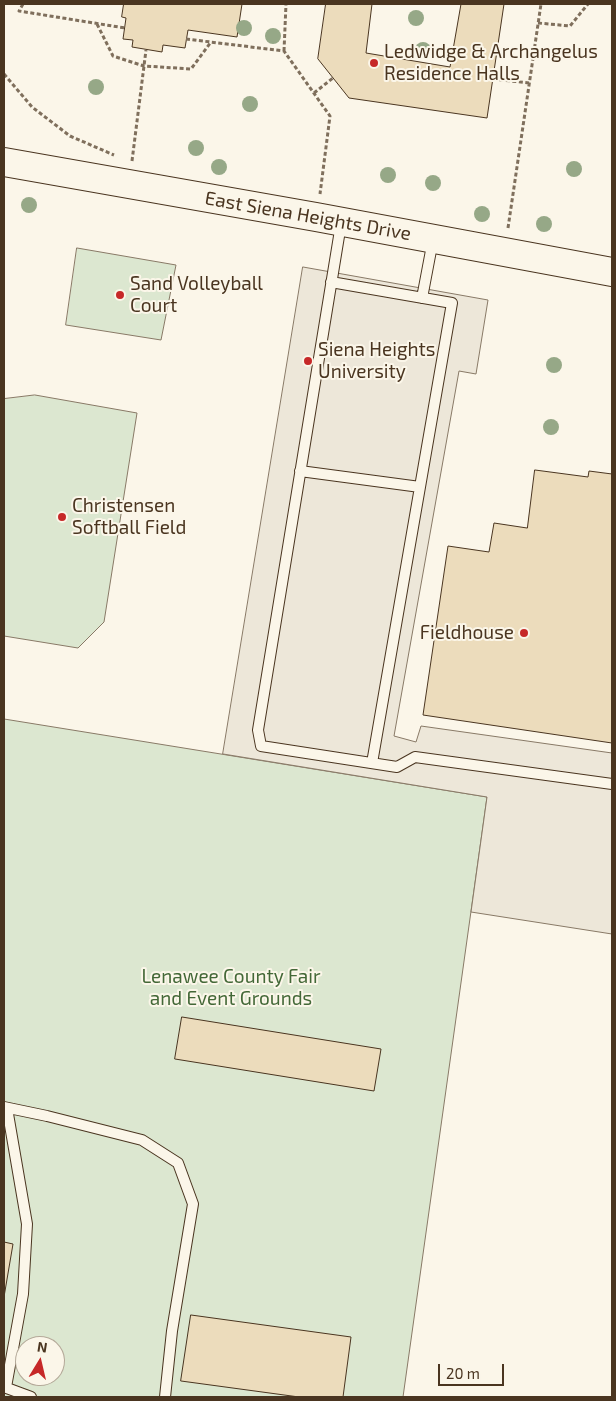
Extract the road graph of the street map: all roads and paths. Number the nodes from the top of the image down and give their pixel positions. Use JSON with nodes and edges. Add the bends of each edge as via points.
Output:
{"nodes":[{"id":1,"x":23,"y":4,"type":"edge"},
{"id":2,"x":286,"y":4,"type":"edge"},
{"id":3,"x":541,"y":4,"type":"edge"},
{"id":4,"x":588,"y":4,"type":"edge"},
{"id":5,"x":538,"y":22,"type":"junction"},
{"id":6,"x":97,"y":24,"type":"junction"},
{"id":7,"x":125,"y":28,"type":"dead end"},
{"id":8,"x":186,"y":39,"type":"dead end"},
{"id":9,"x":211,"y":42,"type":"junction"},
{"id":10,"x":146,"y":50,"type":"dead end"},
{"id":11,"x":284,"y":51,"type":"junction"},
{"id":12,"x":144,"y":66,"type":"junction"},
{"id":13,"x":4,"y":74,"type":"edge"},
{"id":14,"x":333,"y":78,"type":"dead end"},
{"id":15,"x":493,"y":79,"type":"dead end"},
{"id":16,"x":529,"y":83,"type":"junction"},
{"id":17,"x":313,"y":93,"type":"junction"},
{"id":18,"x":4,"y":162,"type":"edge"},
{"id":19,"x":320,"y":196,"type":"dead end"},
{"id":20,"x":341,"y":222,"type":"junction"},
{"id":21,"x":508,"y":229,"type":"dead end"},
{"id":22,"x":433,"y":239,"type":"junction"},
{"id":23,"x":612,"y":272,"type":"edge"},
{"id":24,"x":332,"y":282,"type":"junction"},
{"id":25,"x":422,"y":298,"type":"junction"},
{"id":26,"x":300,"y":471,"type":"junction"},
{"id":27,"x":420,"y":487,"type":"junction"},
{"id":28,"x":372,"y":763,"type":"junction"},
{"id":29,"x":612,"y":784,"type":"edge"},
{"id":30,"x":5,"y":1107,"type":"edge"},
{"id":31,"x":5,"y":1387,"type":"edge"},
{"id":32,"x":31,"y":1397,"type":"edge"},
{"id":33,"x":165,"y":1397,"type":"edge"}],
"edges":[{"from":1,"to":6,"type":"path","via":[[19,11]]},
{"from":2,"to":11,"type":"path"},
{"from":3,"to":5,"type":"path"},
{"from":4,"to":5,"type":"path","via":[[570,26]]},
{"from":5,"to":16,"type":"path"},
{"from":6,"to":7,"type":"path"},
{"from":6,"to":12,"type":"path","via":[[113,56]]},
{"from":8,"to":9,"type":"path"},
{"from":9,"to":11,"type":"path"},
{"from":9,"to":12,"type":"path","via":[[191,69]]},
{"from":10,"to":12,"type":"path"},
{"from":11,"to":17,"type":"path"},
{"from":12,"to":13,"type":"path","via":[[132,163],[70,136],[32,107]]},
{"from":14,"to":17,"type":"path"},
{"from":15,"to":16,"type":"path"},
{"from":16,"to":21,"type":"path"},
{"from":17,"to":19,"type":"path","via":[[330,116]]},
{"from":18,"to":20,"type":"street","name":"East Siena Heights Drive"},
{"from":20,"to":22,"type":"street","name":"East Siena Heights Drive"},
{"from":20,"to":24,"type":"lane"},
{"from":22,"to":23,"type":"street","name":"East Siena Heights Drive"},
{"from":22,"to":25,"type":"lane"},
{"from":24,"to":25,"type":"lane"},
{"from":24,"to":26,"type":"lane"},
{"from":25,"to":27,"type":"lane","via":[[452,303]]},
{"from":26,"to":27,"type":"lane"},
{"from":26,"to":28,"type":"lane","via":[[258,730],[261,746]]},
{"from":27,"to":28,"type":"lane"},
{"from":28,"to":29,"type":"lane","via":[[397,767],[415,757]]},
{"from":30,"to":31,"type":"lane","via":[[27,1224],[23,1294]]},
{"from":30,"to":33,"type":"lane","via":[[142,1140],[178,1163],[194,1204],[172,1330]]},
{"from":31,"to":32,"type":"lane"}]}
